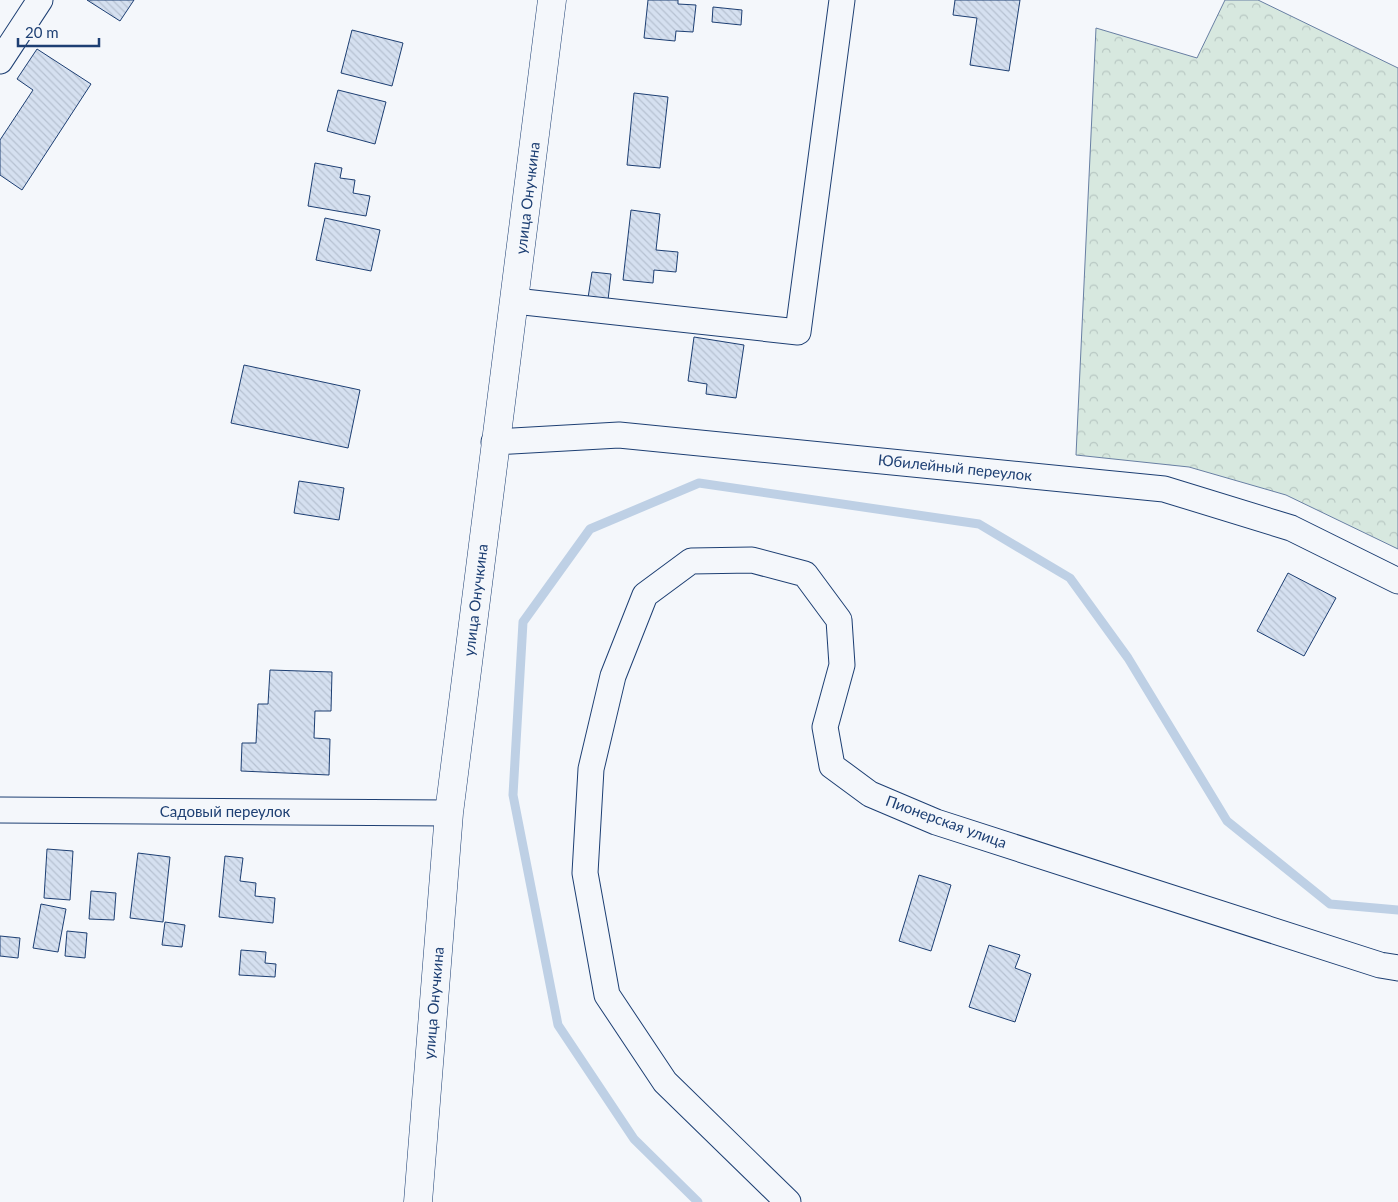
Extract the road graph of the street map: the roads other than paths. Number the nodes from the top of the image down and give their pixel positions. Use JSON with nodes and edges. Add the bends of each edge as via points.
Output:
{"nodes":[{"id":1,"x":40,"y":0,"type":"edge"},
{"id":2,"x":552,"y":0,"type":"edge"},
{"id":3,"x":842,"y":0,"type":"edge"},
{"id":4,"x":0,"y":61,"type":"edge"},
{"id":5,"x":515,"y":301,"type":"junction"},
{"id":6,"x":494,"y":442,"type":"junction"},
{"id":7,"x":1398,"y":581,"type":"edge"},
{"id":8,"x":0,"y":810,"type":"edge"},
{"id":9,"x":449,"y":813,"type":"junction"},
{"id":10,"x":1398,"y":968,"type":"edge"},
{"id":11,"x":418,"y":1202,"type":"edge"},
{"id":12,"x":788,"y":1202,"type":"edge"}],
"edges":[{"from":1,"to":4,"type":"street"},
{"from":2,"to":5,"type":"street","name":"улица Онучкина"},
{"from":3,"to":5,"type":"street","via":[[798,332]]},
{"from":5,"to":6,"type":"street","name":"улица Онучкина"},
{"from":6,"to":7,"type":"street","name":"Юбилейный переулок","via":[[619,435],[1164,488],[1291,528]]},
{"from":6,"to":9,"type":"street","name":"улица Онучкина","via":[[492,480]]},
{"from":8,"to":9,"type":"street","name":"Садовый переулок"},
{"from":9,"to":11,"type":"street","name":"улица Онучкина"},
{"from":10,"to":12,"type":"street","name":"Пионерская улица","via":[[1380,965],[936,822],[870,794],[832,766],[825,727],[842,665],[840,620],[805,574],[752,560],[691,561],[645,595],[613,676],[590,769],[584,873],[607,995],[665,1082]]}]}
